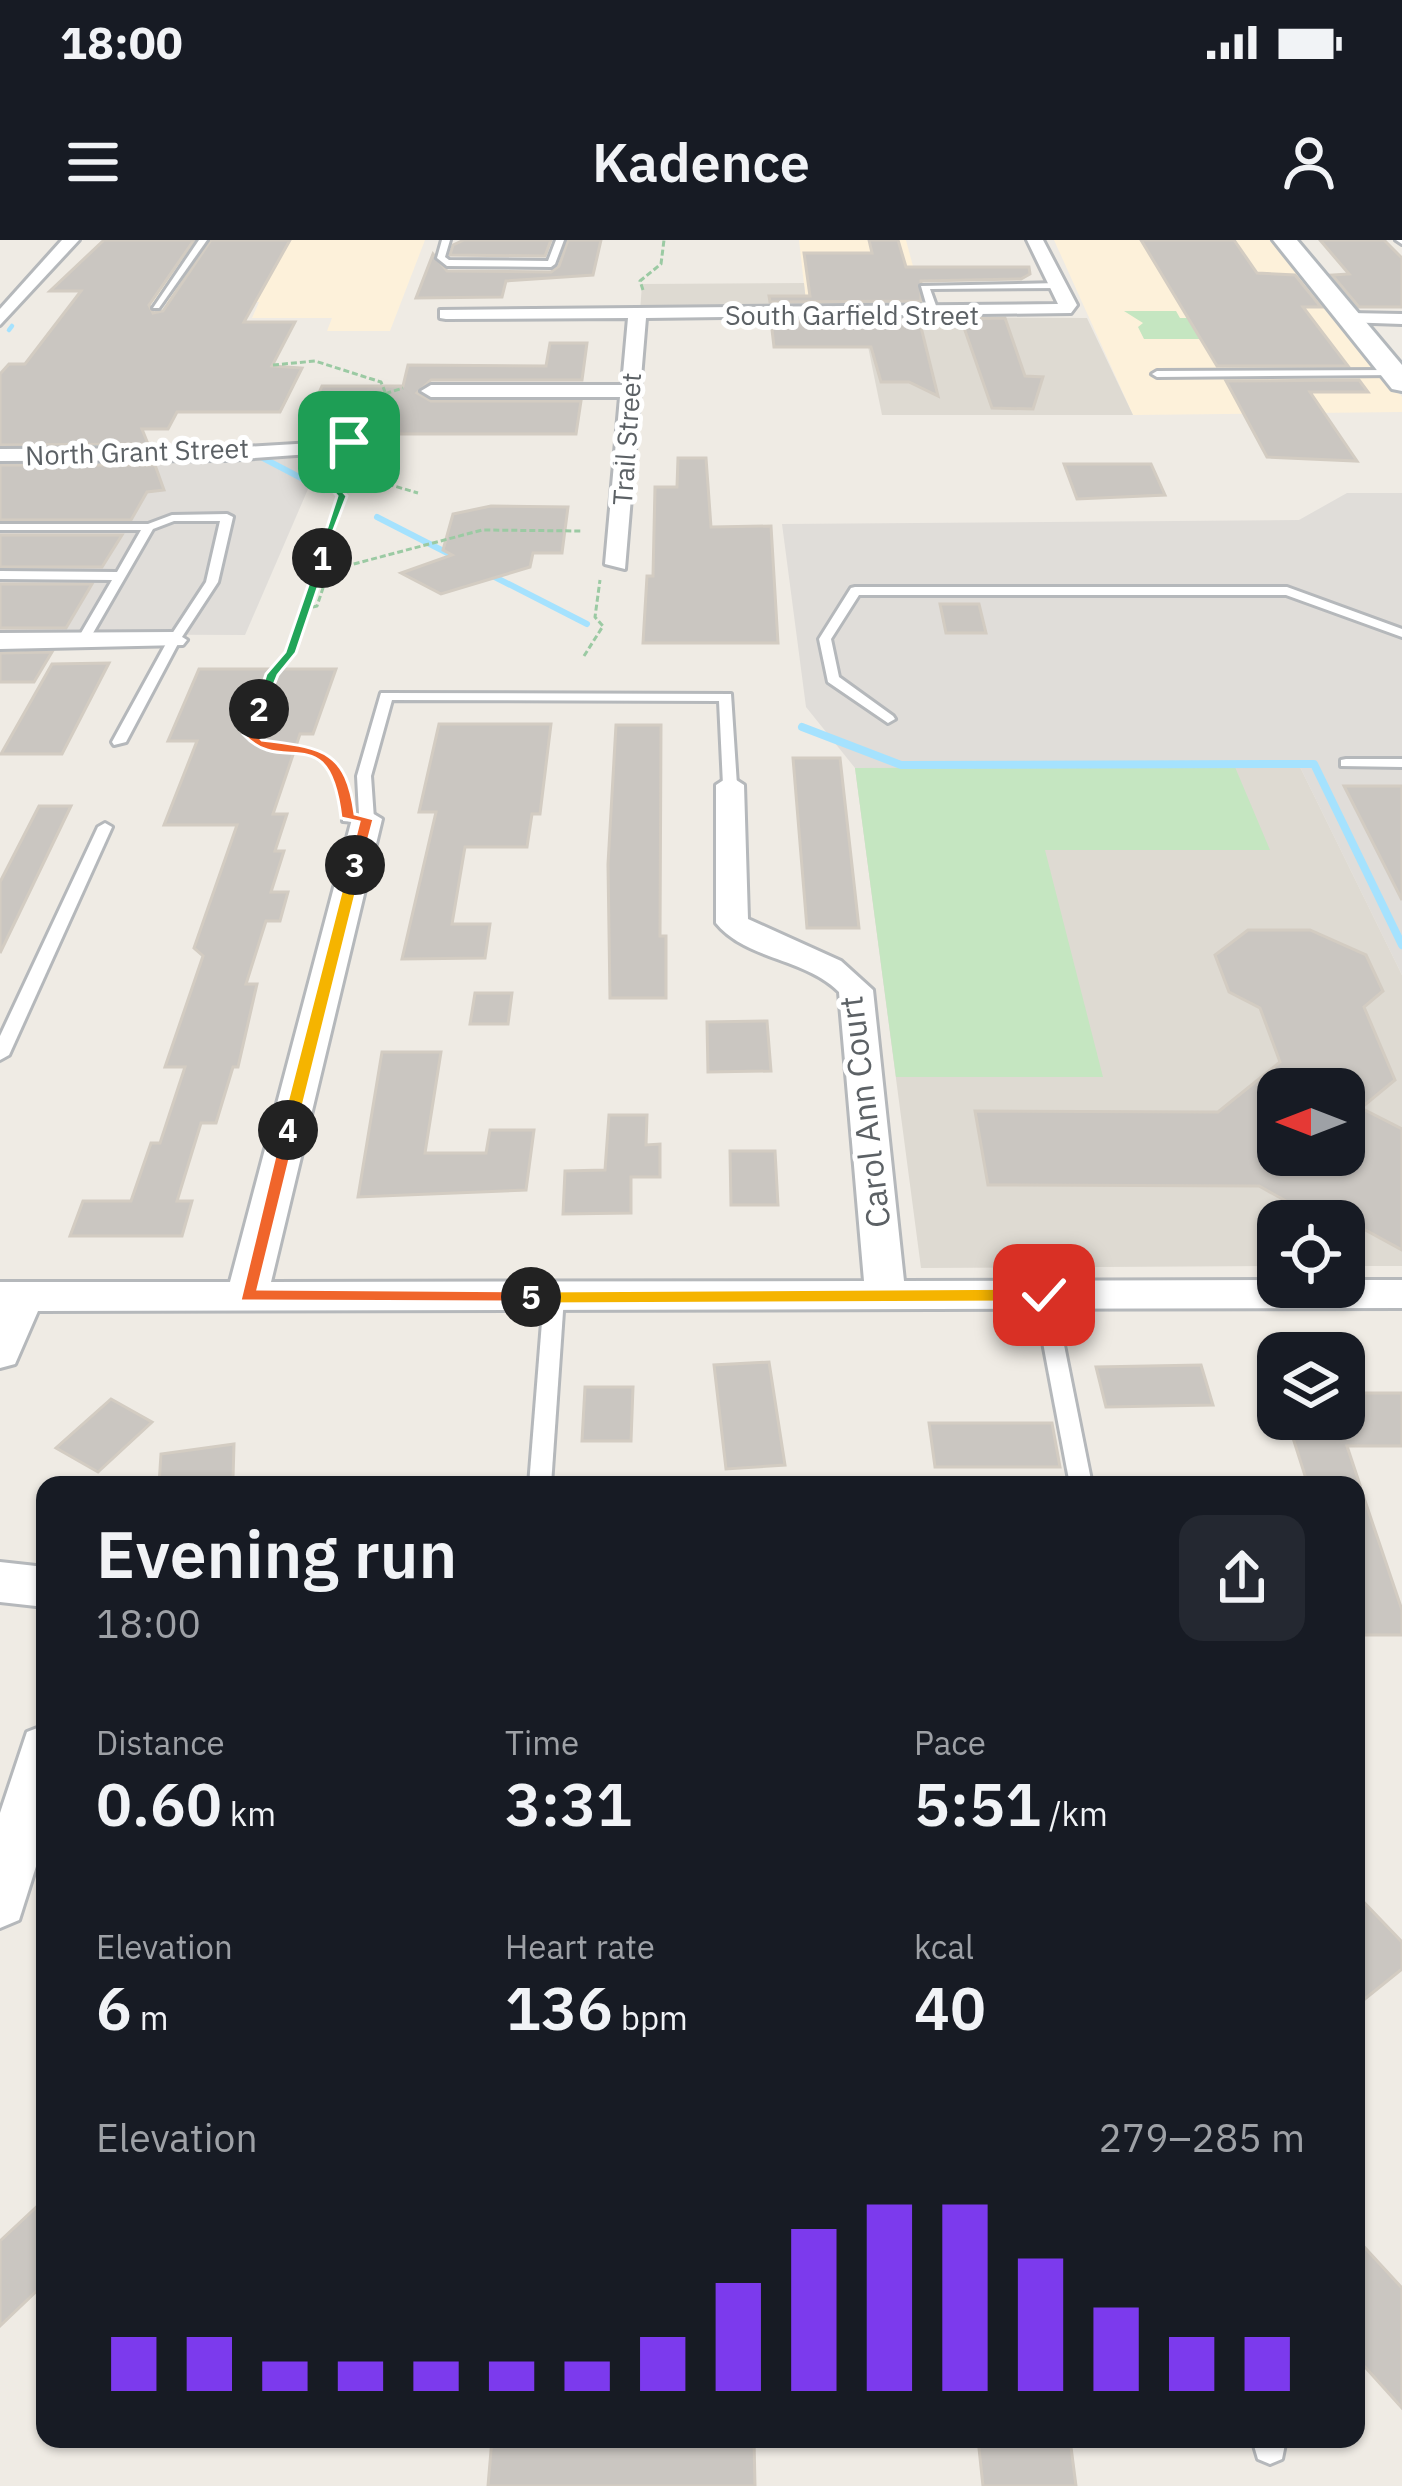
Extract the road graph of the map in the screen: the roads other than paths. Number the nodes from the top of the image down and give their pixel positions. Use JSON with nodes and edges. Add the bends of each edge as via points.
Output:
{"nodes":[{"id":1,"x":71,"y":240,"type":"edge"},
{"id":2,"x":203,"y":240,"type":"edge"},
{"id":3,"x":446,"y":240,"type":"edge"},
{"id":4,"x":560,"y":240,"type":"edge"},
{"id":5,"x":1035,"y":240,"type":"edge"},
{"id":6,"x":1285,"y":240,"type":"edge"},
{"id":7,"x":636,"y":282,"type":"road end"},
{"id":8,"x":1058,"y":286,"type":"junction"},
{"id":9,"x":155,"y":306,"type":"dead end"},
{"id":10,"x":446,"y":314,"type":"dead end"},
{"id":11,"x":934,"y":314,"type":"junction"},
{"id":12,"x":632,"y":315,"type":"junction"},
{"id":13,"x":1,"y":318,"type":"edge"},
{"id":14,"x":1350,"y":318,"type":"junction"},
{"id":15,"x":1402,"y":319,"type":"edge"},
{"id":16,"x":1157,"y":374,"type":"dead end"},
{"id":17,"x":1398,"y":378,"type":"edge"},
{"id":18,"x":431,"y":391,"type":"dead end"},
{"id":19,"x":628,"y":391,"type":"junction"},
{"id":20,"x":346,"y":447,"type":"road end"},
{"id":21,"x":0,"y":455,"type":"edge"},
{"id":22,"x":148,"y":526,"type":"junction"},
{"id":23,"x":0,"y":527,"type":"edge"},
{"id":24,"x":609,"y":564,"type":"road end"},
{"id":25,"x":0,"y":575,"type":"edge"},
{"id":26,"x":120,"y":576,"type":"junction"},
{"id":27,"x":1402,"y":633,"type":"edge"},
{"id":28,"x":82,"y":640,"type":"junction"},
{"id":29,"x":174,"y":640,"type":"junction"},
{"id":30,"x":0,"y":641,"type":"edge"},
{"id":31,"x":888,"y":719,"type":"dead end"},
{"id":32,"x":119,"y":742,"type":"dead end"},
{"id":33,"x":1346,"y":763,"type":"dead end"},
{"id":34,"x":1402,"y":763,"type":"edge"},
{"id":35,"x":730,"y":785,"type":"joint"},
{"id":36,"x":358,"y":818,"type":"joint"},
{"id":37,"x":106,"y":827,"type":"dead end"},
{"id":38,"x":0,"y":1055,"type":"edge"},
{"id":39,"x":1402,"y":1294,"type":"edge"},
{"id":40,"x":1044,"y":1295,"type":"junction"},
{"id":41,"x":247,"y":1296,"type":"junction"},
{"id":42,"x":12,"y":1297,"type":"edge"},
{"id":43,"x":886,"y":1297,"type":"junction"},
{"id":44,"x":554,"y":1298,"type":"junction"},
{"id":45,"x":0,"y":1353,"type":"edge"},
{"id":46,"x":541,"y":1476,"type":"edge"},
{"id":47,"x":1079,"y":1476,"type":"edge"},
{"id":48,"x":0,"y":1582,"type":"edge"},
{"id":49,"x":36,"y":1587,"type":"edge"},
{"id":50,"x":36,"y":1779,"type":"edge"},
{"id":51,"x":0,"y":1902,"type":"edge"}],
"edges":[{"from":1,"to":13,"type":"street"},
{"from":2,"to":9,"type":"lane"},
{"from":3,"to":4,"type":"lane","via":[[447,262],[495,266],[551,264]]},
{"from":5,"to":8,"type":"street"},
{"from":6,"to":14,"type":"main road"},
{"from":7,"to":12,"type":"street","name":"Trail Street"},
{"from":8,"to":11,"type":"street","name":"South Garfield Street","via":[[1065,310]]},
{"from":8,"to":11,"type":"lane","via":[[925,286]]},
{"from":10,"to":12,"type":"street","name":"South Garfield Street"},
{"from":11,"to":12,"type":"street","name":"South Garfield Street"},
{"from":12,"to":19,"type":"street","name":"Trail Street"},
{"from":14,"to":15,"type":"street"},
{"from":14,"to":17,"type":"main road"},
{"from":16,"to":17,"type":"lane"},
{"from":18,"to":19,"type":"street"},
{"from":19,"to":24,"type":"street","name":"Trail Street"},
{"from":20,"to":21,"type":"street","name":"North Grant Street"},
{"from":22,"to":23,"type":"lane"},
{"from":22,"to":26,"type":"lane"},
{"from":22,"to":29,"type":"lane","via":[[227,517],[212,582]]},
{"from":25,"to":26,"type":"lane"},
{"from":26,"to":28,"type":"lane"},
{"from":27,"to":31,"type":"lane","via":[[1287,591],[855,591],[825,639],[833,679]]},
{"from":28,"to":29,"type":"street"},
{"from":28,"to":30,"type":"street"},
{"from":29,"to":32,"type":"lane"},
{"from":33,"to":34,"type":"lane"},
{"from":35,"to":36,"type":"lane","via":[[726,697],[386,696]]},
{"from":35,"to":43,"type":"street","name":"Carol Ann Court","via":[[732,923],[842,972],[856,990]]},
{"from":36,"to":41,"type":"street"},
{"from":37,"to":38,"type":"lane"},
{"from":39,"to":40,"type":"street"},
{"from":40,"to":43,"type":"street"},
{"from":40,"to":47,"type":"lane"},
{"from":41,"to":42,"type":"street"},
{"from":41,"to":44,"type":"street"},
{"from":42,"to":45,"type":"street"},
{"from":43,"to":44,"type":"street"},
{"from":44,"to":46,"type":"lane"},
{"from":48,"to":49,"type":"street"},
{"from":50,"to":51,"type":"street"}]}
